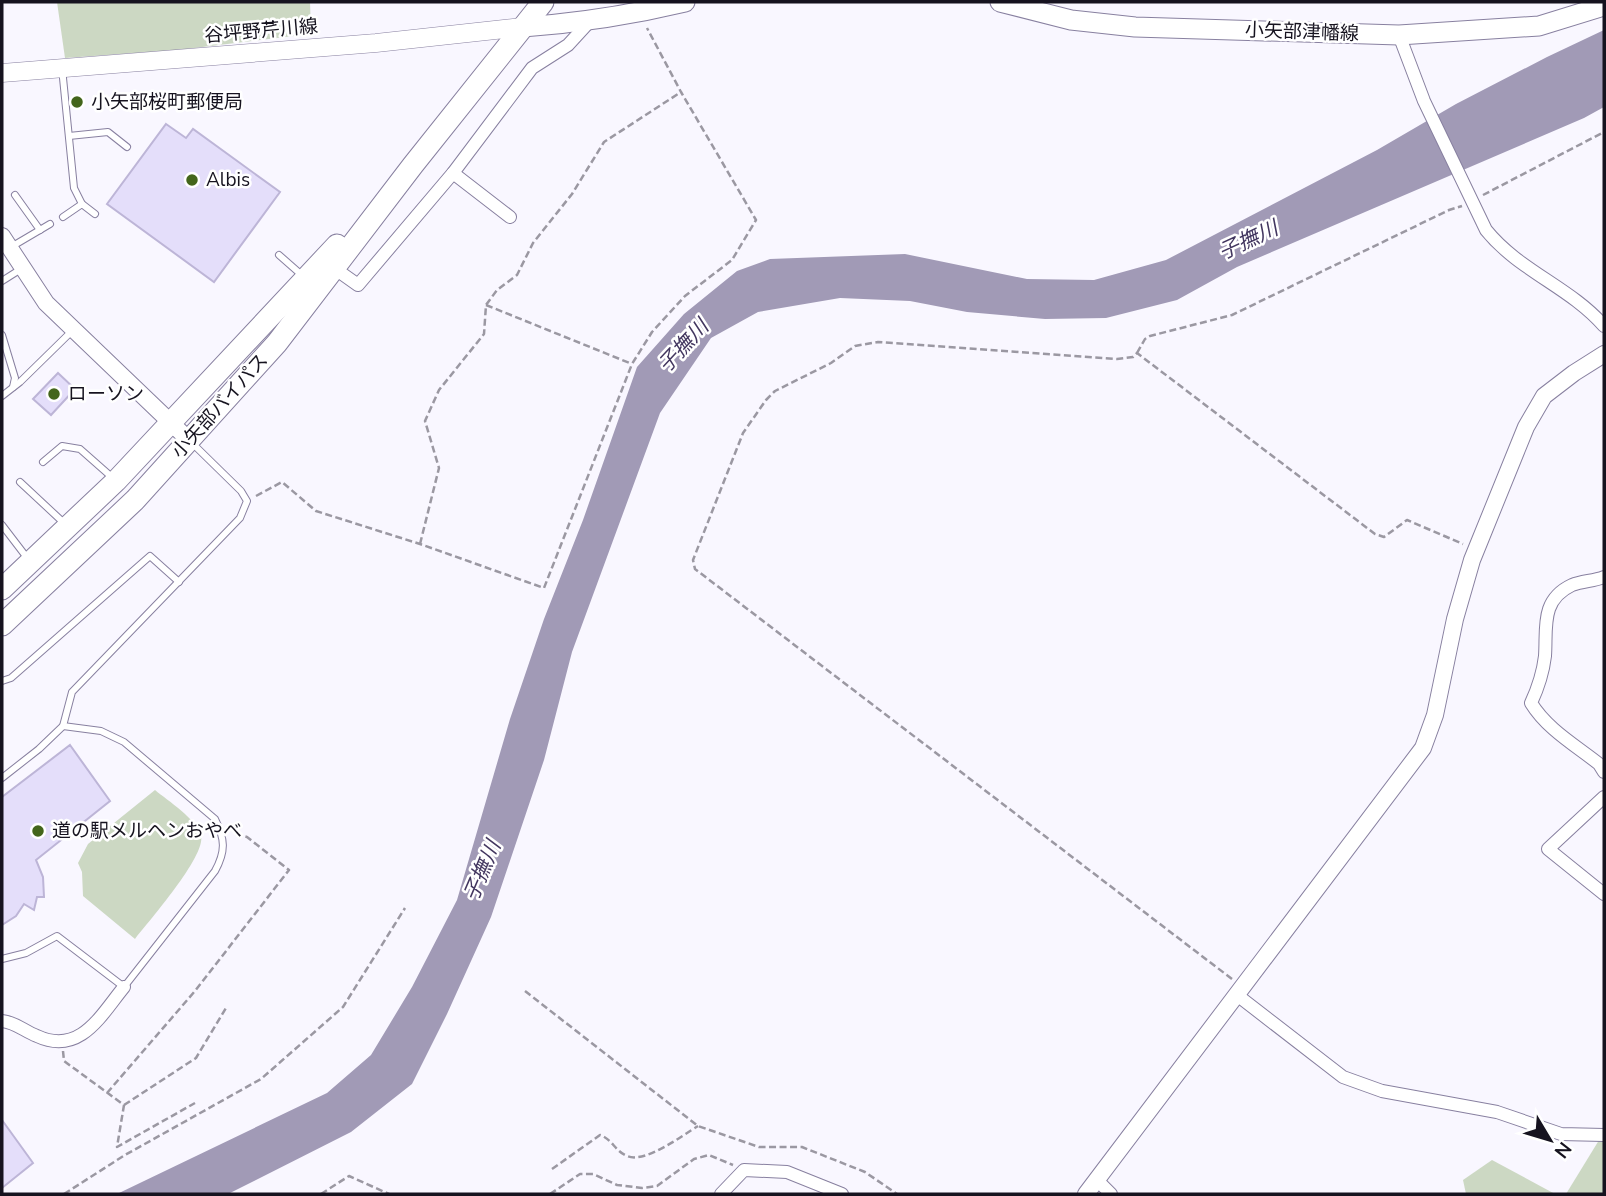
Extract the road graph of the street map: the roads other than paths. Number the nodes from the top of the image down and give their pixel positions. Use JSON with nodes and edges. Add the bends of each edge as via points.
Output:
{"nodes":[{"id":1,"x":543,"y":2,"type":"edge"},
{"id":2,"x":685,"y":2,"type":"edge"},
{"id":3,"x":1000,"y":2,"type":"edge"},
{"id":4,"x":1604,"y":6,"type":"edge"},
{"id":5,"x":590,"y":21,"type":"junction"},
{"id":6,"x":523,"y":27,"type":"junction"},
{"id":7,"x":1399,"y":35,"type":"junction"},
{"id":8,"x":62,"y":68,"type":"junction"},
{"id":9,"x":2,"y":73,"type":"edge"},
{"id":10,"x":69,"y":136,"type":"junction"},
{"id":11,"x":127,"y":147,"type":"dead end"},
{"id":12,"x":413,"y":165,"type":"junction"},
{"id":13,"x":453,"y":173,"type":"junction"},
{"id":14,"x":15,"y":195,"type":"dead end"},
{"id":15,"x":82,"y":204,"type":"junction"},
{"id":16,"x":94,"y":214,"type":"dead end"},
{"id":17,"x":63,"y":216,"type":"dead end"},
{"id":18,"x":510,"y":218,"type":"dead end"},
{"id":19,"x":50,"y":224,"type":"dead end"},
{"id":20,"x":40,"y":230,"type":"junction"},
{"id":21,"x":5,"y":242,"type":"edge"},
{"id":22,"x":279,"y":255,"type":"dead end"},
{"id":23,"x":22,"y":268,"type":"junction"},
{"id":24,"x":334,"y":268,"type":"junction"},
{"id":25,"x":306,"y":278,"type":"junction"},
{"id":26,"x":2,"y":281,"type":"edge"},
{"id":27,"x":1604,"y":326,"type":"edge"},
{"id":28,"x":73,"y":329,"type":"junction"},
{"id":29,"x":2,"y":335,"type":"edge"},
{"id":30,"x":1604,"y":354,"type":"edge"},
{"id":31,"x":13,"y":387,"type":"junction"},
{"id":32,"x":2,"y":396,"type":"edge"},
{"id":33,"x":170,"y":422,"type":"junction"},
{"id":34,"x":190,"y":441,"type":"junction"},
{"id":35,"x":43,"y":462,"type":"dead end"},
{"id":36,"x":116,"y":481,"type":"junction"},
{"id":37,"x":20,"y":482,"type":"dead end"},
{"id":38,"x":2,"y":525,"type":"edge"},
{"id":39,"x":68,"y":527,"type":"junction"},
{"id":40,"x":31,"y":563,"type":"junction"},
{"id":41,"x":1604,"y":578,"type":"edge"},
{"id":42,"x":179,"y":582,"type":"junction"},
{"id":43,"x":2,"y":589,"type":"edge"},
{"id":44,"x":2,"y":625,"type":"edge"},
{"id":45,"x":2,"y":681,"type":"edge"},
{"id":46,"x":64,"y":726,"type":"junction"},
{"id":47,"x":1604,"y":772,"type":"edge"},
{"id":48,"x":2,"y":778,"type":"edge"},
{"id":49,"x":1604,"y":797,"type":"edge"},
{"id":50,"x":1604,"y":894,"type":"edge"},
{"id":51,"x":2,"y":959,"type":"edge"},
{"id":52,"x":124,"y":987,"type":"junction"},
{"id":53,"x":1240,"y":991,"type":"junction"},
{"id":54,"x":2,"y":1019,"type":"edge"},
{"id":55,"x":1604,"y":1135,"type":"edge"},
{"id":56,"x":1097,"y":1180,"type":"junction"},
{"id":57,"x":721,"y":1194,"type":"edge"},
{"id":58,"x":842,"y":1194,"type":"edge"},
{"id":59,"x":1086,"y":1194,"type":"edge"},
{"id":60,"x":1111,"y":1194,"type":"edge"}],
"edges":[{"from":1,"to":6,"type":"highway","name":"小矢部バイパス"},
{"from":2,"to":5,"type":"main road"},
{"from":3,"to":7,"type":"main road","name":"小矢部津幡線","via":[[1070,20],[1135,27]]},
{"from":4,"to":7,"type":"main road","name":"小矢部津幡線","via":[[1539,26]]},
{"from":5,"to":6,"type":"main road"},
{"from":5,"to":13,"type":"street","via":[[568,45],[532,68]]},
{"from":6,"to":8,"type":"main road","name":"谷坪野芹川線"},
{"from":6,"to":12,"type":"highway","name":"小矢部バイパス"},
{"from":7,"to":27,"type":"street","via":[[1423,101],[1486,230],[1499,247],[1575,298]]},
{"from":8,"to":9,"type":"main road","name":"谷坪野芹川線"},
{"from":8,"to":10,"type":"lane"},
{"from":10,"to":11,"type":"lane","via":[[108,132]]},
{"from":10,"to":15,"type":"lane","via":[[74,188]]},
{"from":12,"to":24,"type":"highway","name":"小矢部バイパス"},
{"from":12,"to":25,"type":"highway","name":"小矢部バイパス"},
{"from":13,"to":18,"type":"street"},
{"from":13,"to":24,"type":"street","via":[[358,285]]},
{"from":14,"to":20,"type":"lane"},
{"from":15,"to":16,"type":"lane"},
{"from":15,"to":17,"type":"lane"},
{"from":19,"to":20,"type":"lane"},
{"from":20,"to":21,"type":"lane"},
{"from":21,"to":23,"type":"street"},
{"from":22,"to":25,"type":"lane"},
{"from":23,"to":26,"type":"lane"},
{"from":23,"to":28,"type":"street","via":[[46,303]]},
{"from":24,"to":34,"type":"highway","name":"小矢部バイパス","via":[[277,343]]},
{"from":25,"to":33,"type":"highway","name":"小矢部バイパス"},
{"from":28,"to":31,"type":"lane"},
{"from":28,"to":33,"type":"street"},
{"from":29,"to":31,"type":"lane","via":[[15,378]]},
{"from":30,"to":53,"type":"street","via":[[1544,396],[1526,427],[1476,550],[1423,748]]},
{"from":31,"to":32,"type":"lane"},
{"from":33,"to":34,"type":"street"},
{"from":33,"to":36,"type":"highway","name":"小矢部バイパス"},
{"from":34,"to":42,"type":"lane","via":[[247,501],[240,518]]},
{"from":34,"to":44,"type":"highway","name":"小矢部バイパス","via":[[135,500]]},
{"from":35,"to":36,"type":"lane","via":[[62,446],[80,449]]},
{"from":36,"to":39,"type":"highway","name":"小矢部バイパス"},
{"from":37,"to":39,"type":"lane"},
{"from":38,"to":40,"type":"lane"},
{"from":39,"to":40,"type":"highway","name":"小矢部バイパス"},
{"from":40,"to":43,"type":"highway","name":"小矢部バイパス"},
{"from":41,"to":47,"type":"street","via":[[1571,586],[1552,602],[1546,615],[1540,683],[1531,703],[1538,716]]},
{"from":42,"to":45,"type":"lane","via":[[150,556],[11,678]]},
{"from":42,"to":46,"type":"lane","via":[[72,692]]},
{"from":46,"to":48,"type":"lane"},
{"from":46,"to":52,"type":"lane","via":[[101,731],[124,742],[215,818],[223,835],[223,857],[215,871]]},
{"from":49,"to":50,"type":"street","via":[[1548,849]]},
{"from":51,"to":52,"type":"lane","via":[[26,953],[57,936]]},
{"from":52,"to":54,"type":"street","via":[[88,1031],[73,1041],[38,1037]]},
{"from":53,"to":55,"type":"street","via":[[1343,1077],[1360,1084],[1496,1112],[1561,1134]]},
{"from":53,"to":56,"type":"street"},
{"from":56,"to":59,"type":"street"},
{"from":56,"to":60,"type":"street"},
{"from":57,"to":58,"type":"street","via":[[744,1170],[787,1172]]}]}
